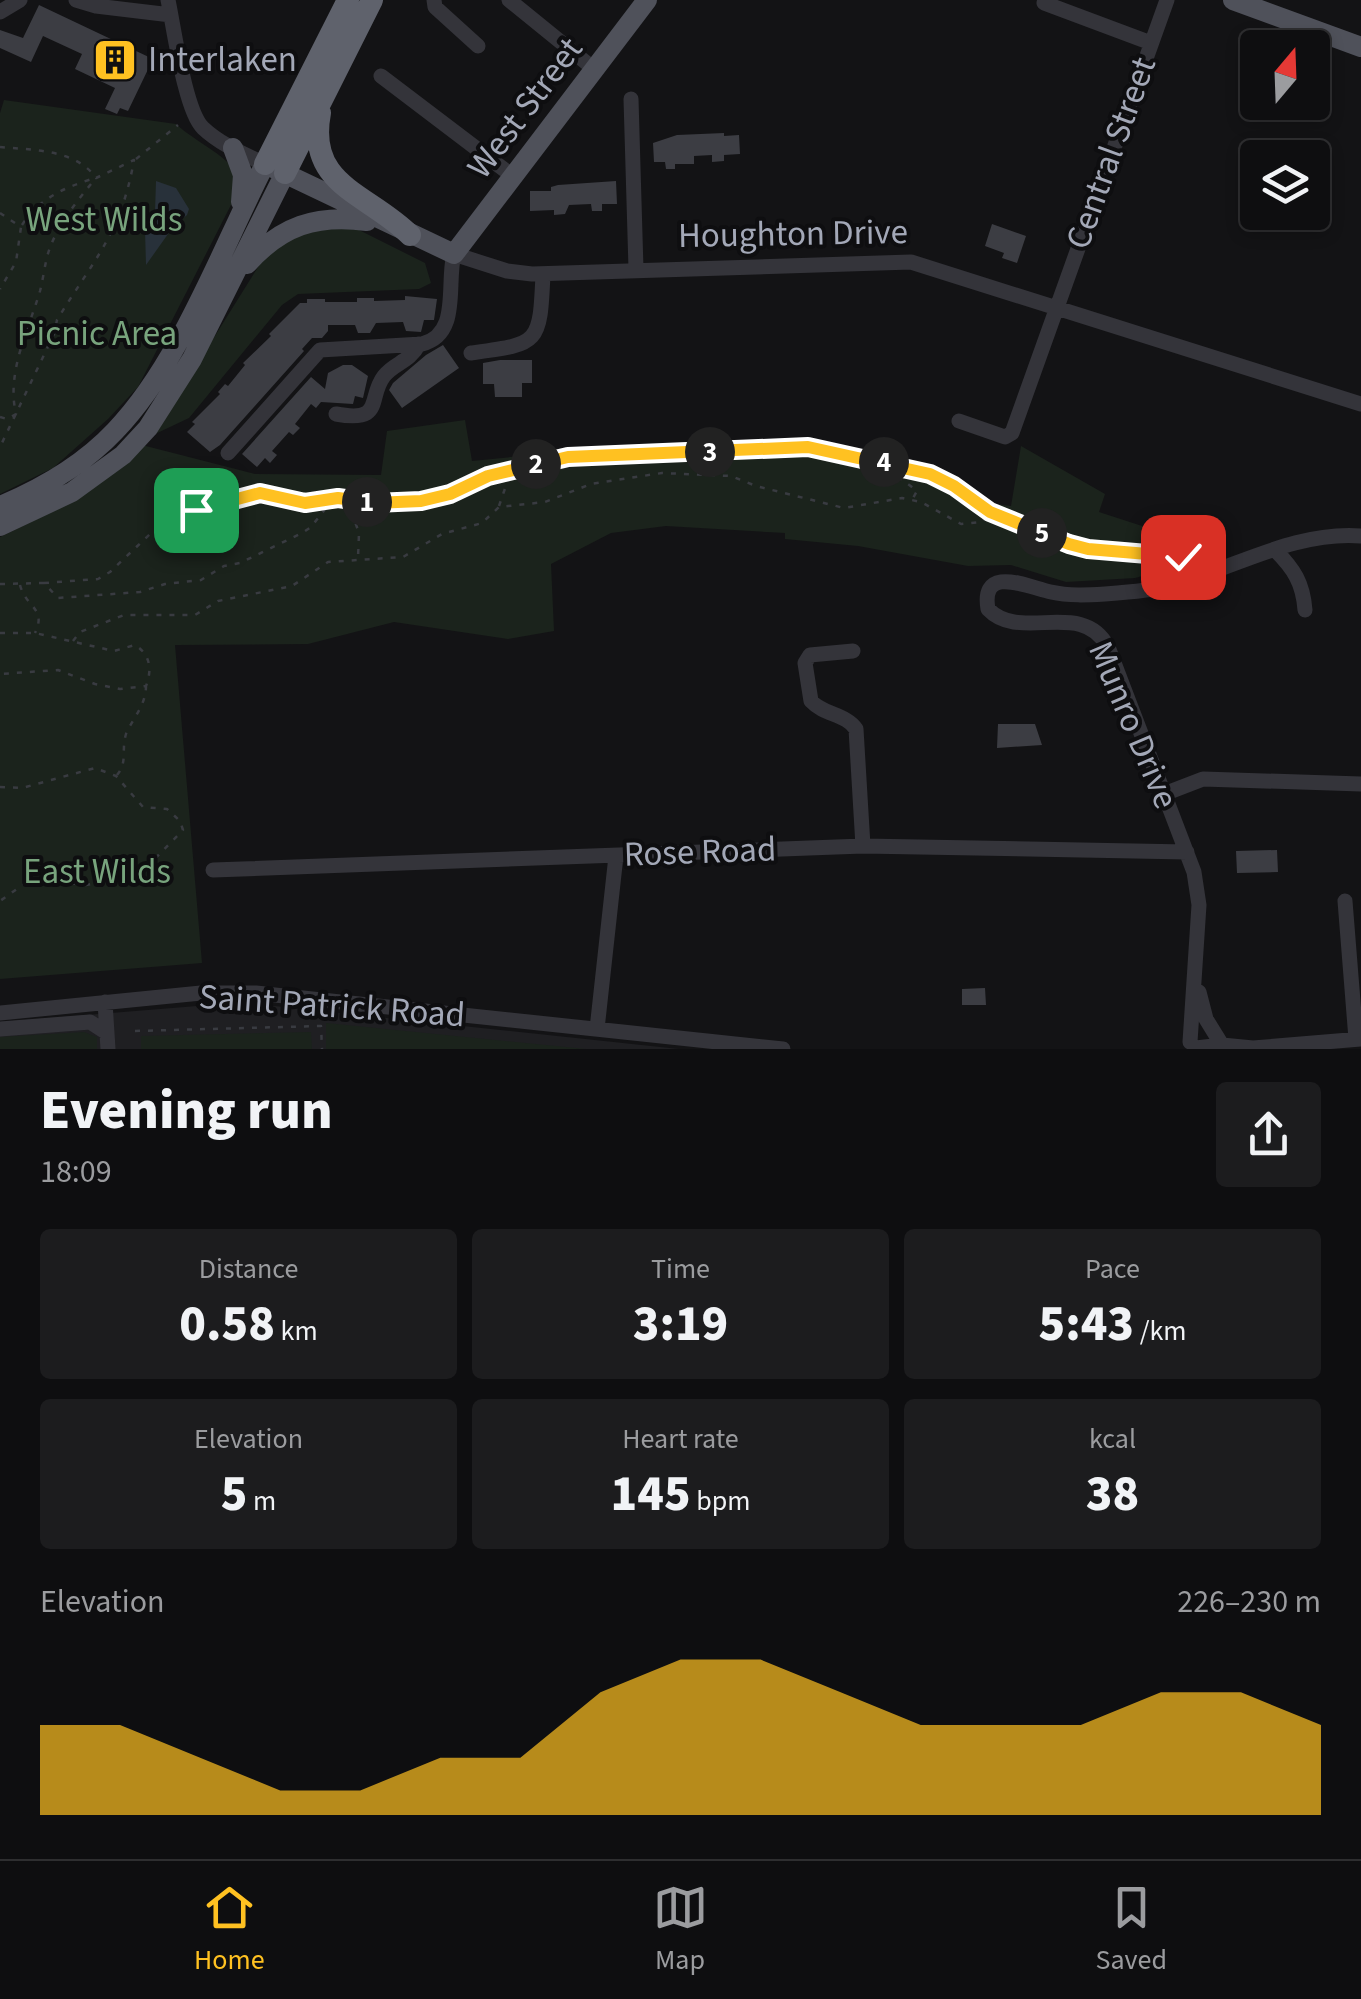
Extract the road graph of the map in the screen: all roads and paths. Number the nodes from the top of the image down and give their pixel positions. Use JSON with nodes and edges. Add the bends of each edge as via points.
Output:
{"nodes":[{"id":1,"x":20,"y":0,"type":"edge"},
{"id":2,"x":76,"y":0,"type":"edge"},
{"id":3,"x":348,"y":0,"type":"edge"},
{"id":4,"x":372,"y":0,"type":"edge"},
{"id":5,"x":434,"y":0,"type":"edge"},
{"id":6,"x":509,"y":0,"type":"edge"},
{"id":7,"x":1167,"y":0,"type":"edge"},
{"id":8,"x":1233,"y":0,"type":"edge"},
{"id":9,"x":642,"y":2,"type":"edge"},
{"id":10,"x":1044,"y":3,"type":"dead end"},
{"id":11,"x":116,"y":4,"type":"edge"},
{"id":12,"x":170,"y":7,"type":"edge"},
{"id":13,"x":0,"y":12,"type":"edge"},
{"id":14,"x":1151,"y":43,"type":"junction"},
{"id":15,"x":478,"y":46,"type":"dead end"},
{"id":16,"x":1361,"y":47,"type":"edge"},
{"id":17,"x":594,"y":68,"type":"junction"},
{"id":18,"x":381,"y":76,"type":"dead end"},
{"id":19,"x":324,"y":95,"type":"junction"},
{"id":20,"x":632,"y":99,"type":"dead end"},
{"id":21,"x":178,"y":125,"type":"dead end"},
{"id":22,"x":0,"y":147,"type":"edge"},
{"id":23,"x":233,"y":148,"type":"junction"},
{"id":24,"x":134,"y":160,"type":"junction"},
{"id":25,"x":275,"y":168,"type":"junction"},
{"id":26,"x":96,"y":178,"type":"junction"},
{"id":27,"x":514,"y":178,"type":"junction"},
{"id":28,"x":0,"y":213,"type":"edge"},
{"id":29,"x":235,"y":223,"type":"junction"},
{"id":30,"x":384,"y":223,"type":"junction"},
{"id":31,"x":21,"y":227,"type":"junction"},
{"id":32,"x":410,"y":234,"type":"junction"},
{"id":33,"x":454,"y":254,"type":"junction"},
{"id":34,"x":636,"y":269,"type":"junction"},
{"id":35,"x":543,"y":274,"type":"junction"},
{"id":36,"x":234,"y":276,"type":"junction"},
{"id":37,"x":0,"y":290,"type":"edge"},
{"id":38,"x":1056,"y":307,"type":"junction"},
{"id":39,"x":419,"y":344,"type":"junction"},
{"id":40,"x":471,"y":353,"type":"dead end"},
{"id":41,"x":1361,"y":404,"type":"edge"},
{"id":42,"x":16,"y":414,"type":"junction"},
{"id":43,"x":336,"y":414,"type":"dead end"},
{"id":44,"x":0,"y":418,"type":"edge"},
{"id":45,"x":959,"y":421,"type":"dead end"},
{"id":46,"x":0,"y":447,"type":"edge"},
{"id":47,"x":228,"y":452,"type":"dead end"},
{"id":48,"x":893,"y":464,"type":"junction"},
{"id":49,"x":512,"y":470,"type":"junction"},
{"id":50,"x":333,"y":499,"type":"junction"},
{"id":51,"x":347,"y":500,"type":"junction"},
{"id":52,"x":912,"y":500,"type":"junction"},
{"id":53,"x":0,"y":506,"type":"edge"},
{"id":54,"x":499,"y":507,"type":"junction"},
{"id":55,"x":990,"y":512,"type":"junction"},
{"id":56,"x":0,"y":526,"type":"edge"},
{"id":57,"x":1361,"y":536,"type":"edge"},
{"id":58,"x":1275,"y":550,"type":"junction"},
{"id":59,"x":358,"y":560,"type":"junction"},
{"id":60,"x":1192,"y":564,"type":"dead end"},
{"id":61,"x":20,"y":583,"type":"junction"},
{"id":62,"x":44,"y":583,"type":"junction"},
{"id":63,"x":0,"y":584,"type":"edge"},
{"id":64,"x":1305,"y":610,"type":"dead end"},
{"id":65,"x":0,"y":633,"type":"edge"},
{"id":66,"x":35,"y":633,"type":"junction"},
{"id":67,"x":73,"y":641,"type":"junction"},
{"id":68,"x":853,"y":651,"type":"dead end"},
{"id":69,"x":0,"y":674,"type":"edge"},
{"id":70,"x":146,"y":686,"type":"junction"},
{"id":71,"x":116,"y":776,"type":"junction"},
{"id":72,"x":1361,"y":784,"type":"edge"},
{"id":73,"x":0,"y":787,"type":"edge"},
{"id":74,"x":1164,"y":794,"type":"junction"},
{"id":75,"x":863,"y":846,"type":"junction"},
{"id":76,"x":1186,"y":852,"type":"junction"},
{"id":77,"x":616,"y":856,"type":"junction"},
{"id":78,"x":213,"y":870,"type":"dead end"},
{"id":79,"x":0,"y":901,"type":"edge"},
{"id":80,"x":1345,"y":901,"type":"dead end"},
{"id":81,"x":1195,"y":969,"type":"junction"},
{"id":82,"x":105,"y":1002,"type":"junction"},
{"id":83,"x":0,"y":1013,"type":"edge"},
{"id":84,"x":0,"y":1029,"type":"edge"},
{"id":85,"x":597,"y":1029,"type":"junction"},
{"id":86,"x":135,"y":1030,"type":"dead end"},
{"id":87,"x":1359,"y":1039,"type":"edge"},
{"id":88,"x":108,"y":1041,"type":"edge"},
{"id":89,"x":1222,"y":1044,"type":"junction"},
{"id":90,"x":1189,"y":1046,"type":"edge"},
{"id":91,"x":322,"y":1049,"type":"edge"},
{"id":92,"x":783,"y":1049,"type":"edge"},
{"id":93,"x":1252,"y":1049,"type":"edge"}],
"edges":[{"from":1,"to":13,"type":"street"},
{"from":2,"to":11,"type":"street"},
{"from":3,"to":25,"type":"highway"},
{"from":4,"to":19,"type":"highway"},
{"from":5,"to":15,"type":"street"},
{"from":6,"to":17,"type":"street"},
{"from":7,"to":14,"type":"street","name":"Central Street"},
{"from":8,"to":16,"type":"main road"},
{"from":9,"to":17,"type":"main road","name":"West Street"},
{"from":10,"to":14,"type":"street"},
{"from":11,"to":12,"type":"street"},
{"from":12,"to":23,"type":"street","via":[[195,116]]},
{"from":14,"to":38,"type":"street","name":"Central Street"},
{"from":17,"to":27,"type":"main road","name":"West Street"},
{"from":18,"to":27,"type":"street"},
{"from":19,"to":25,"type":"highway"},
{"from":19,"to":32,"type":"highway","via":[[317,137],[324,165]]},
{"from":20,"to":34,"type":"street"},
{"from":21,"to":24,"type":"path"},
{"from":22,"to":26,"type":"path","via":[[59,154]]},
{"from":23,"to":25,"type":"street"},
{"from":23,"to":29,"type":"main road","via":[[244,184]]},
{"from":24,"to":26,"type":"path"},
{"from":24,"to":42,"type":"path","via":[[118,223],[58,320]]},
{"from":25,"to":29,"type":"main road"},
{"from":25,"to":30,"type":"main road","name":"Houghton Drive"},
{"from":25,"to":36,"type":"main road"},
{"from":26,"to":31,"type":"path","via":[[57,191]]},
{"from":26,"to":42,"type":"path","via":[[50,247],[20,348]]},
{"from":27,"to":33,"type":"main road","name":"West Street"},
{"from":28,"to":31,"type":"path"},
{"from":29,"to":53,"type":"main road","via":[[178,338],[125,420],[72,468]]},
{"from":30,"to":32,"type":"main road","name":"Houghton Drive"},
{"from":30,"to":36,"type":"main road","via":[[303,222],[272,239]]},
{"from":31,"to":37,"type":"path","via":[[16,262]]},
{"from":32,"to":33,"type":"main road","name":"Houghton Drive"},
{"from":33,"to":35,"type":"street","name":"Houghton Drive"},
{"from":33,"to":39,"type":"street","via":[[447,324],[434,340]]},
{"from":34,"to":35,"type":"street","name":"Houghton Drive"},
{"from":34,"to":38,"type":"street","name":"Houghton Drive","via":[[903,261]]},
{"from":35,"to":40,"type":"street","via":[[533,338],[514,348]]},
{"from":36,"to":56,"type":"main road","via":[[176,388],[138,440],[72,492]]},
{"from":38,"to":41,"type":"street","name":"Houghton Drive"},
{"from":38,"to":45,"type":"street","name":"Central Street","via":[[1010,436]]},
{"from":39,"to":43,"type":"street","via":[[384,376],[368,411]]},
{"from":39,"to":47,"type":"street","via":[[320,350]]},
{"from":42,"to":44,"type":"path"},
{"from":42,"to":46,"type":"path"},
{"from":48,"to":49,"type":"path","via":[[808,447],[568,457]]},
{"from":48,"to":52,"type":"path","via":[[917,491]]},
{"from":48,"to":55,"type":"path","via":[[954,486]]},
{"from":49,"to":51,"type":"path","via":[[434,498]]},
{"from":49,"to":54,"type":"path"},
{"from":50,"to":51,"type":"path"},
{"from":50,"to":62,"type":"path","via":[[305,503],[260,493],[184,513],[162,522],[98,578]]},
{"from":50,"to":62,"type":"path","via":[[302,533],[201,580],[74,599],[58,598]]},
{"from":51,"to":59,"type":"path","via":[[359,532]]},
{"from":52,"to":54,"type":"path","via":[[844,508],[731,476],[662,473]]},
{"from":52,"to":55,"type":"path","via":[[962,524],[982,522]]},
{"from":54,"to":59,"type":"path","via":[[482,523],[442,534],[403,557]]},
{"from":55,"to":60,"type":"path","via":[[1088,549],[1177,555]]},
{"from":57,"to":58,"type":"street","name":"Munro Drive","via":[[1314,538]]},
{"from":58,"to":64,"type":"street","via":[[1294,570]]},
{"from":58,"to":74,"type":"street","name":"Munro Drive","via":[[1132,592],[1076,595],[1013,581],[989,590],[988,608],[1001,618],[1076,622],[1101,636]]},
{"from":59,"to":67,"type":"path","via":[[328,562],[292,586],[218,601],[195,615],[112,619]]},
{"from":61,"to":62,"type":"path"},
{"from":61,"to":63,"type":"path"},
{"from":61,"to":66,"type":"path","via":[[24,600],[39,614]]},
{"from":65,"to":66,"type":"path"},
{"from":66,"to":67,"type":"path"},
{"from":67,"to":70,"type":"path","via":[[142,650],[150,662]]},
{"from":68,"to":75,"type":"street","via":[[810,655],[806,663],[811,701],[856,730]]},
{"from":69,"to":70,"type":"path","via":[[58,670],[120,689]]},
{"from":70,"to":71,"type":"path"},
{"from":71,"to":73,"type":"path","via":[[95,768],[22,788]]},
{"from":71,"to":79,"type":"path","via":[[143,807],[168,809],[180,821],[183,830],[172,843],[140,874],[86,885],[31,879]]},
{"from":72,"to":74,"type":"street","via":[[1211,779]]},
{"from":74,"to":76,"type":"street","name":"Munro Drive"},
{"from":75,"to":76,"type":"street","name":"Rose Road"},
{"from":75,"to":77,"type":"street","name":"Rose Road"},
{"from":76,"to":81,"type":"street","name":"Munro Drive","via":[[1199,905]]},
{"from":77,"to":78,"type":"street","name":"Rose Road"},
{"from":77,"to":85,"type":"street"},
{"from":80,"to":87,"type":"street"},
{"from":81,"to":89,"type":"street","via":[[1204,1012]]},
{"from":81,"to":90,"type":"street"},
{"from":82,"to":83,"type":"street","name":"Saint Patrick Road"},
{"from":82,"to":85,"type":"street","name":"Saint Patrick Road","via":[[256,994]]},
{"from":82,"to":88,"type":"street"},
{"from":84,"to":88,"type":"street","via":[[90,1022]]},
{"from":85,"to":92,"type":"street","name":"Saint Patrick Road"},
{"from":86,"to":91,"type":"path","via":[[321,1026]]},
{"from":87,"to":93,"type":"street"},
{"from":89,"to":90,"type":"street"},
{"from":89,"to":93,"type":"street"}]}
